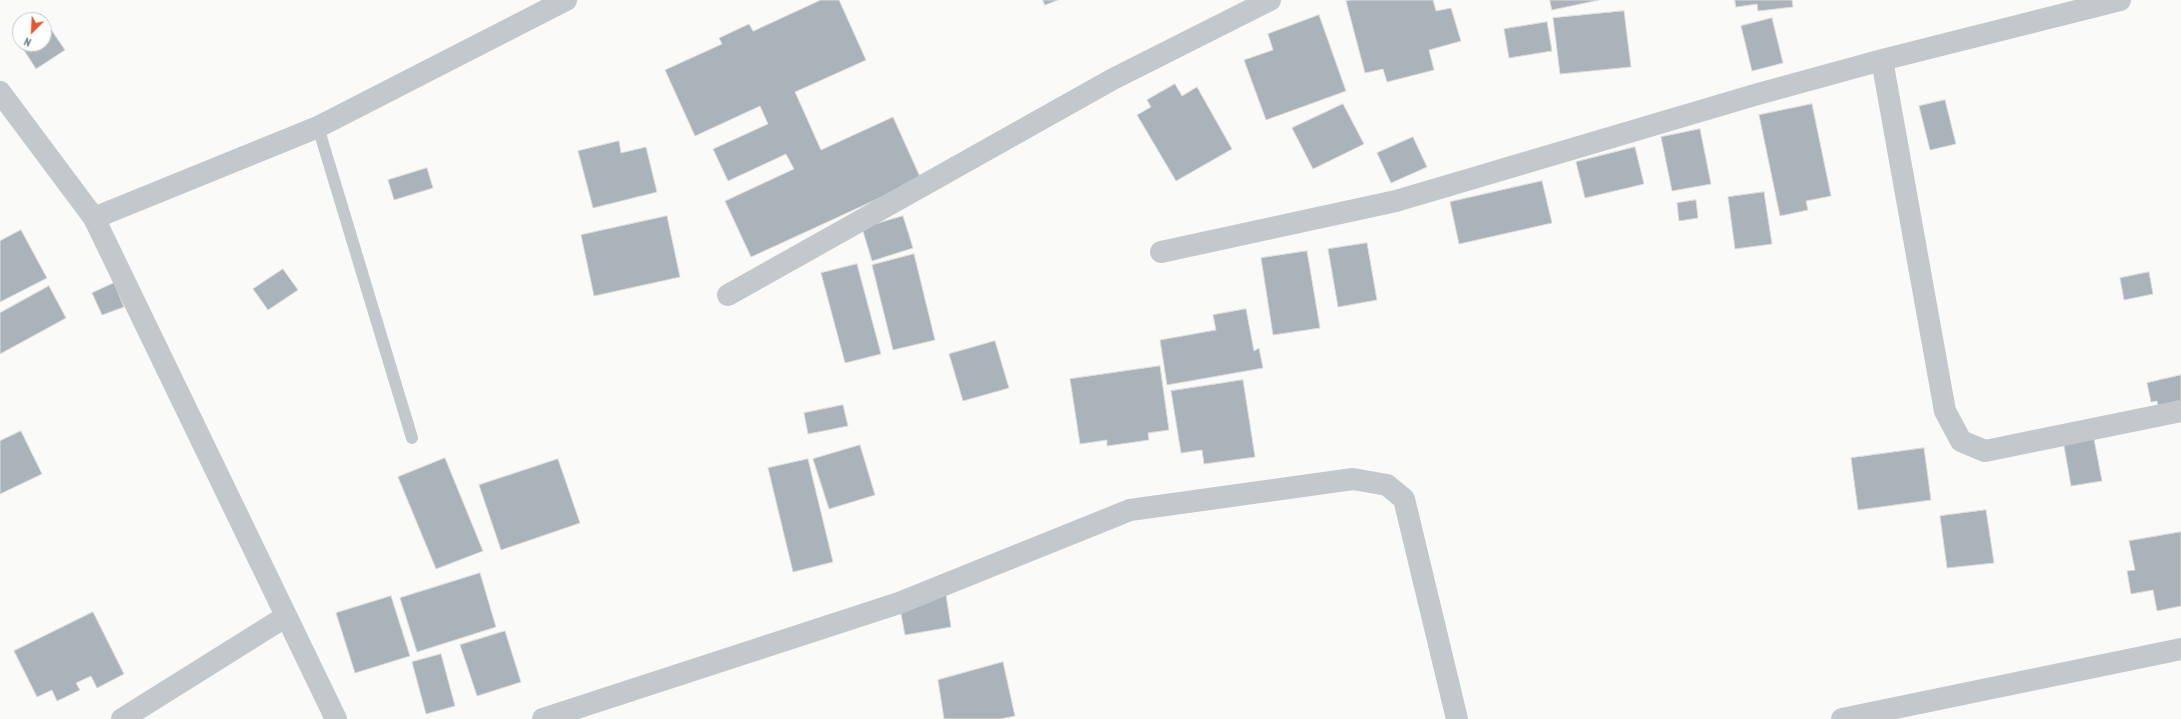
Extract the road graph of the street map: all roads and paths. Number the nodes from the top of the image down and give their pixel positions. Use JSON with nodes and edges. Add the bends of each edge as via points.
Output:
{"nodes":[{"id":1,"x":566,"y":0,"type":"edge"},
{"id":2,"x":1270,"y":0,"type":"edge"},
{"id":3,"x":2120,"y":0,"type":"edge"},
{"id":4,"x":1882,"y":60,"type":"junction"},
{"id":5,"x":0,"y":92,"type":"edge"},
{"id":6,"x":318,"y":127,"type":"junction"},
{"id":7,"x":94,"y":218,"type":"junction"},
{"id":8,"x":1161,"y":252,"type":"dead end"},
{"id":9,"x":728,"y":295,"type":"dead end"},
{"id":10,"x":2181,"y":411,"type":"edge"},
{"id":11,"x":412,"y":438,"type":"dead end"},
{"id":12,"x":285,"y":617,"type":"junction"},
{"id":13,"x":2181,"y":649,"type":"edge"},
{"id":14,"x":1866,"y":717,"type":"edge"},
{"id":15,"x":122,"y":719,"type":"edge"},
{"id":16,"x":336,"y":719,"type":"edge"},
{"id":17,"x":543,"y":719,"type":"edge"},
{"id":18,"x":1457,"y":719,"type":"edge"},
{"id":19,"x":1842,"y":719,"type":"edge"}],
"edges":[{"from":1,"to":6,"type":"street"},
{"from":2,"to":9,"type":"street","via":[[1113,79]]},
{"from":3,"to":4,"type":"street"},
{"from":4,"to":8,"type":"street","via":[[1396,201]]},
{"from":4,"to":10,"type":"street","via":[[1945,411],[1962,441],[1985,451]]},
{"from":5,"to":7,"type":"street"},
{"from":6,"to":7,"type":"street"},
{"from":6,"to":11,"type":"lane"},
{"from":7,"to":12,"type":"street","via":[[203,440]]},
{"from":12,"to":15,"type":"street"},
{"from":12,"to":16,"type":"street"},
{"from":13,"to":14,"type":"street"},
{"from":14,"to":19,"type":"street"},
{"from":17,"to":18,"type":"street","via":[[899,603],[1130,510],[1353,479],[1387,485],[1404,499]]}]}
